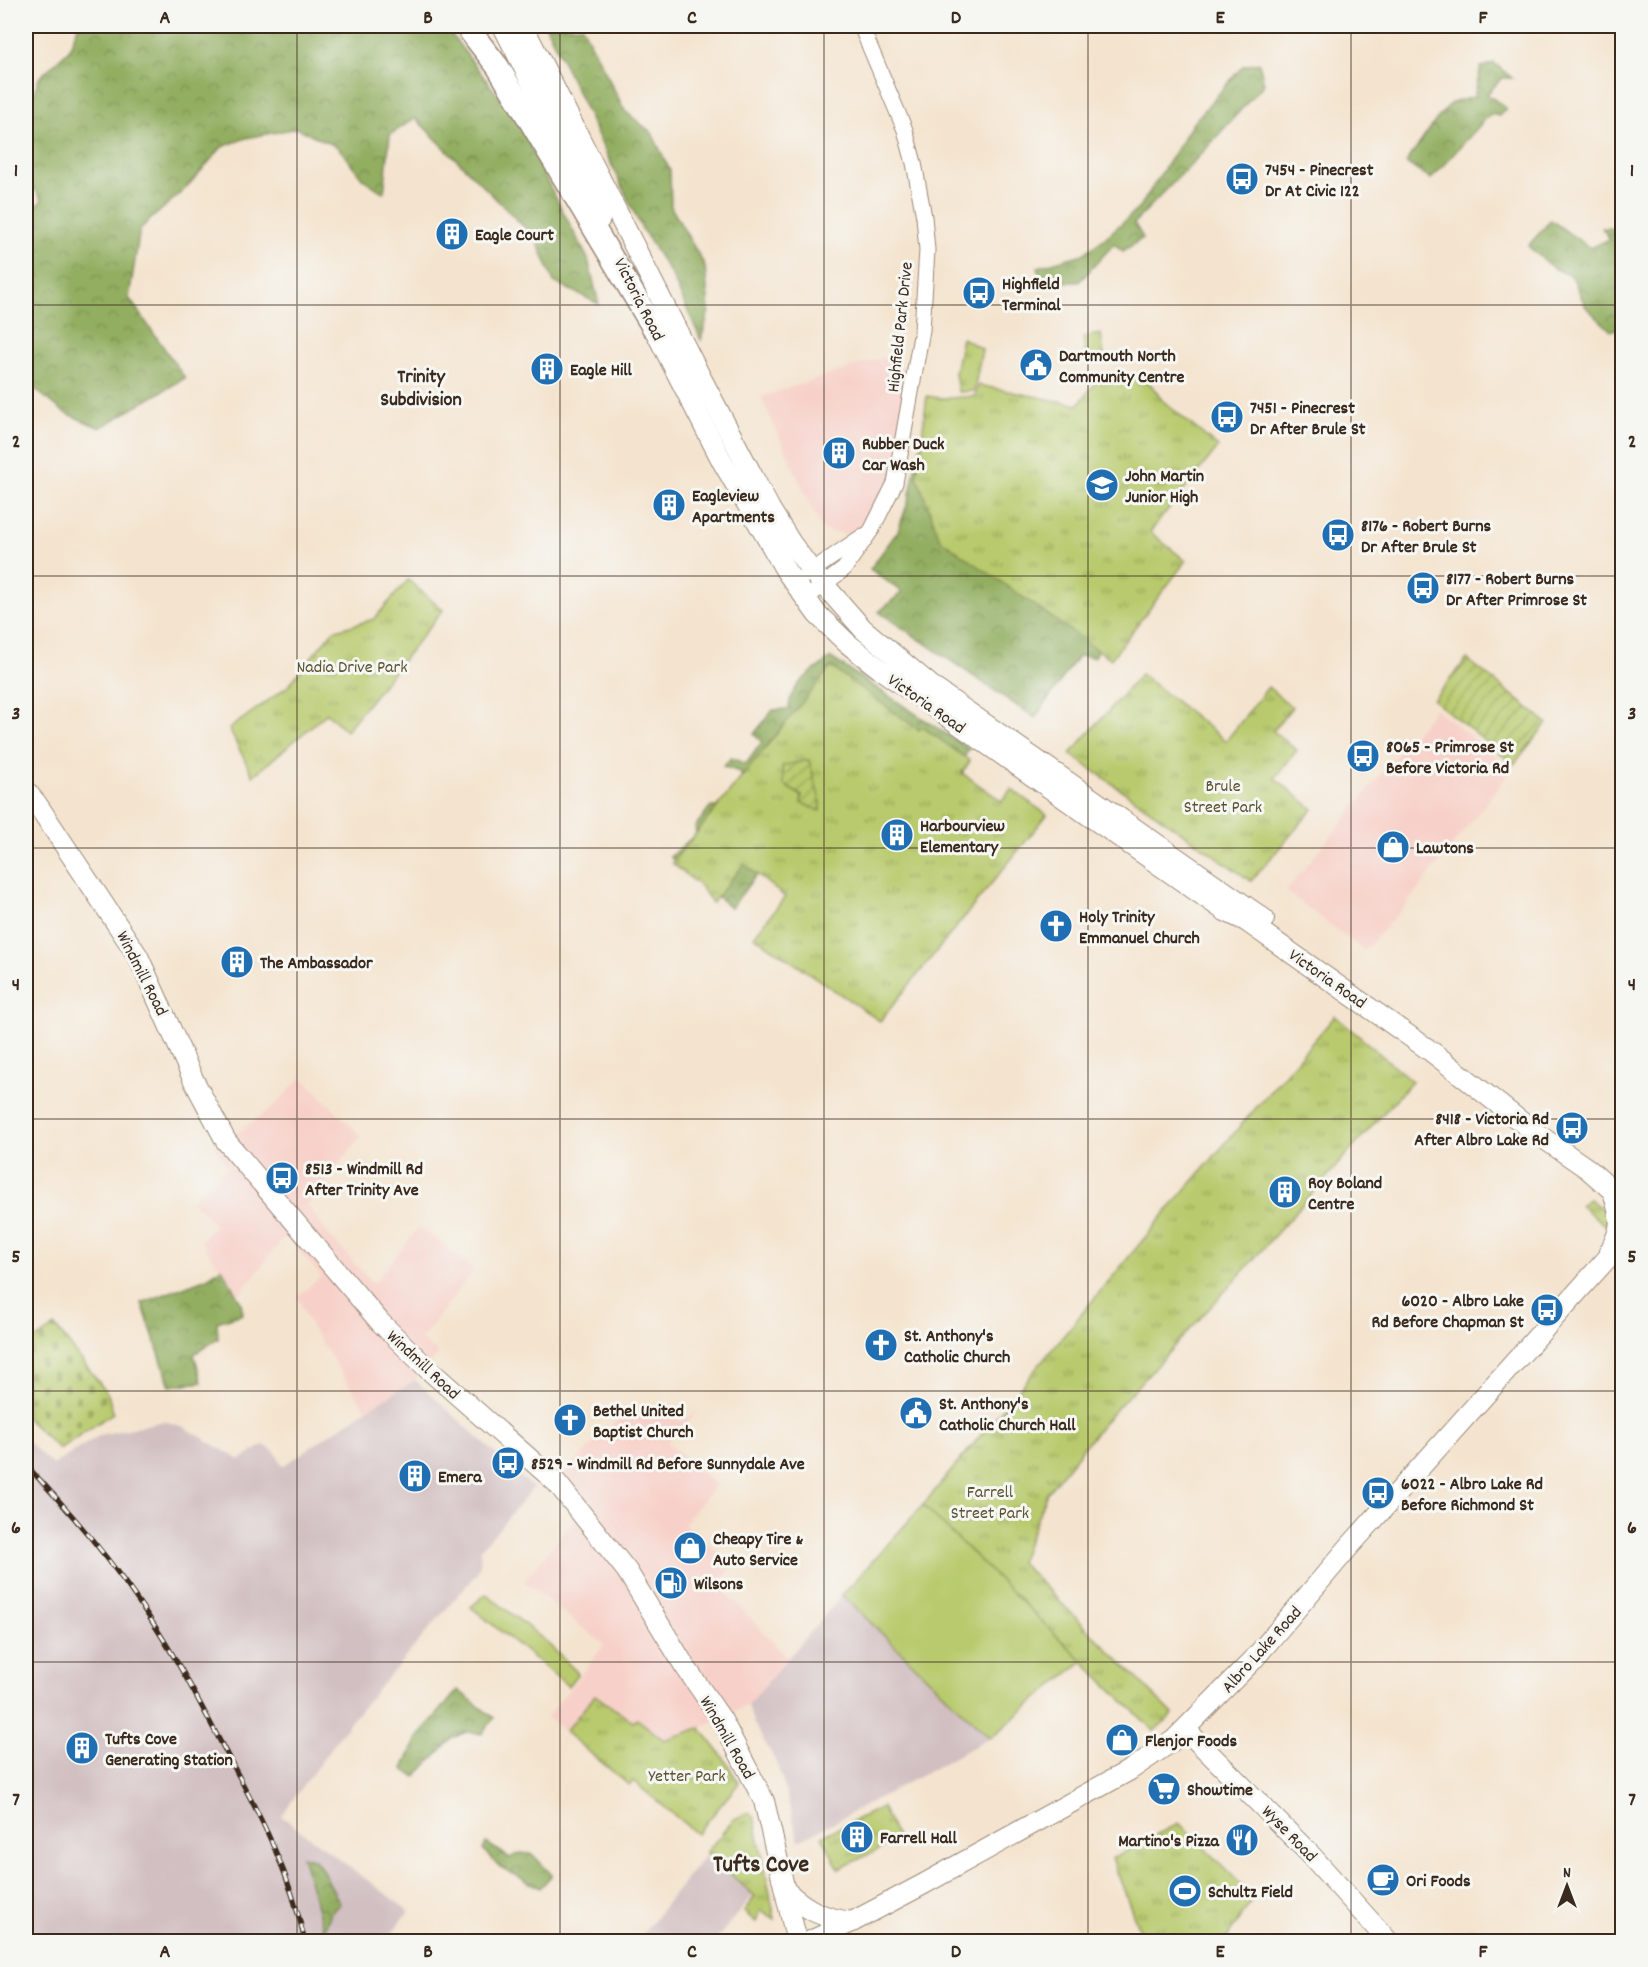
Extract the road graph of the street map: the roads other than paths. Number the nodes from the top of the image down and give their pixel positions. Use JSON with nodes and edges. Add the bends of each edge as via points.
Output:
{"nodes":[{"id":1,"x":466,"y":26,"type":"edge"},
{"id":2,"x":503,"y":26,"type":"edge"},
{"id":3,"x":523,"y":26,"type":"edge"},
{"id":4,"x":861,"y":26,"type":"edge"},
{"id":5,"x":653,"y":327,"type":"junction"},
{"id":6,"x":818,"y":578,"type":"junction"},
{"id":7,"x":799,"y":591,"type":"junction"},
{"id":8,"x":26,"y":791,"type":"edge"},
{"id":9,"x":1588,"y":1169,"type":"junction"},
{"id":10,"x":1618,"y":1195,"type":"edge"},
{"id":11,"x":1623,"y":1242,"type":"edge"},
{"id":12,"x":1605,"y":1262,"type":"junction"},
{"id":13,"x":1186,"y":1730,"type":"junction"},
{"id":14,"x":787,"y":1892,"type":"junction"},
{"id":15,"x":852,"y":1922,"type":"junction"},
{"id":16,"x":797,"y":1941,"type":"edge"},
{"id":17,"x":808,"y":1941,"type":"edge"},
{"id":18,"x":1389,"y":1941,"type":"edge"}],
"edges":[{"from":1,"to":5,"type":"highway","via":[[498,68]]},
{"from":2,"to":5,"type":"main road","name":"Victoria Road"},
{"from":3,"to":6,"type":"main road","name":"Victoria Road","via":[[748,468],[790,543]]},
{"from":4,"to":6,"type":"street","name":"Highfield Park Drive","via":[[905,130],[914,163],[927,250],[921,339],[895,483],[872,529],[844,569]]},
{"from":5,"to":7,"type":"main road","name":"Victoria Road","via":[[722,462]]},
{"from":6,"to":7,"type":"street","name":"Highfield Park Drive"},
{"from":6,"to":9,"type":"main road","name":"Victoria Road","via":[[863,629],[935,689],[1438,1043],[1540,1120]]},
{"from":7,"to":9,"type":"main road","name":"Victoria Road","via":[[846,643],[880,669],[1226,911],[1349,992]]},
{"from":8,"to":14,"type":"main road","name":"Windmill Road","via":[[138,956],[225,1141],[380,1322],[557,1483],[627,1571],[722,1720],[764,1801]]},
{"from":9,"to":10,"type":"main road","name":"Victoria Road"},
{"from":10,"to":12,"type":"main road","via":[[1620,1232]]},
{"from":11,"to":12,"type":"main road","name":"Albro Lake Road"},
{"from":12,"to":13,"type":"main road","name":"Albro Lake Road","via":[[1348,1548],[1253,1660]]},
{"from":13,"to":15,"type":"main road","name":"Albro Lake Road","via":[[1130,1770]]},
{"from":13,"to":18,"type":"main road","name":"Wyse Road","via":[[1310,1853]]},
{"from":14,"to":15,"type":"main road","via":[[804,1907],[830,1919]]},
{"from":14,"to":16,"type":"main road","name":"Windmill Road"},
{"from":15,"to":17,"type":"main road","name":"Albro Lake Road"}]}
